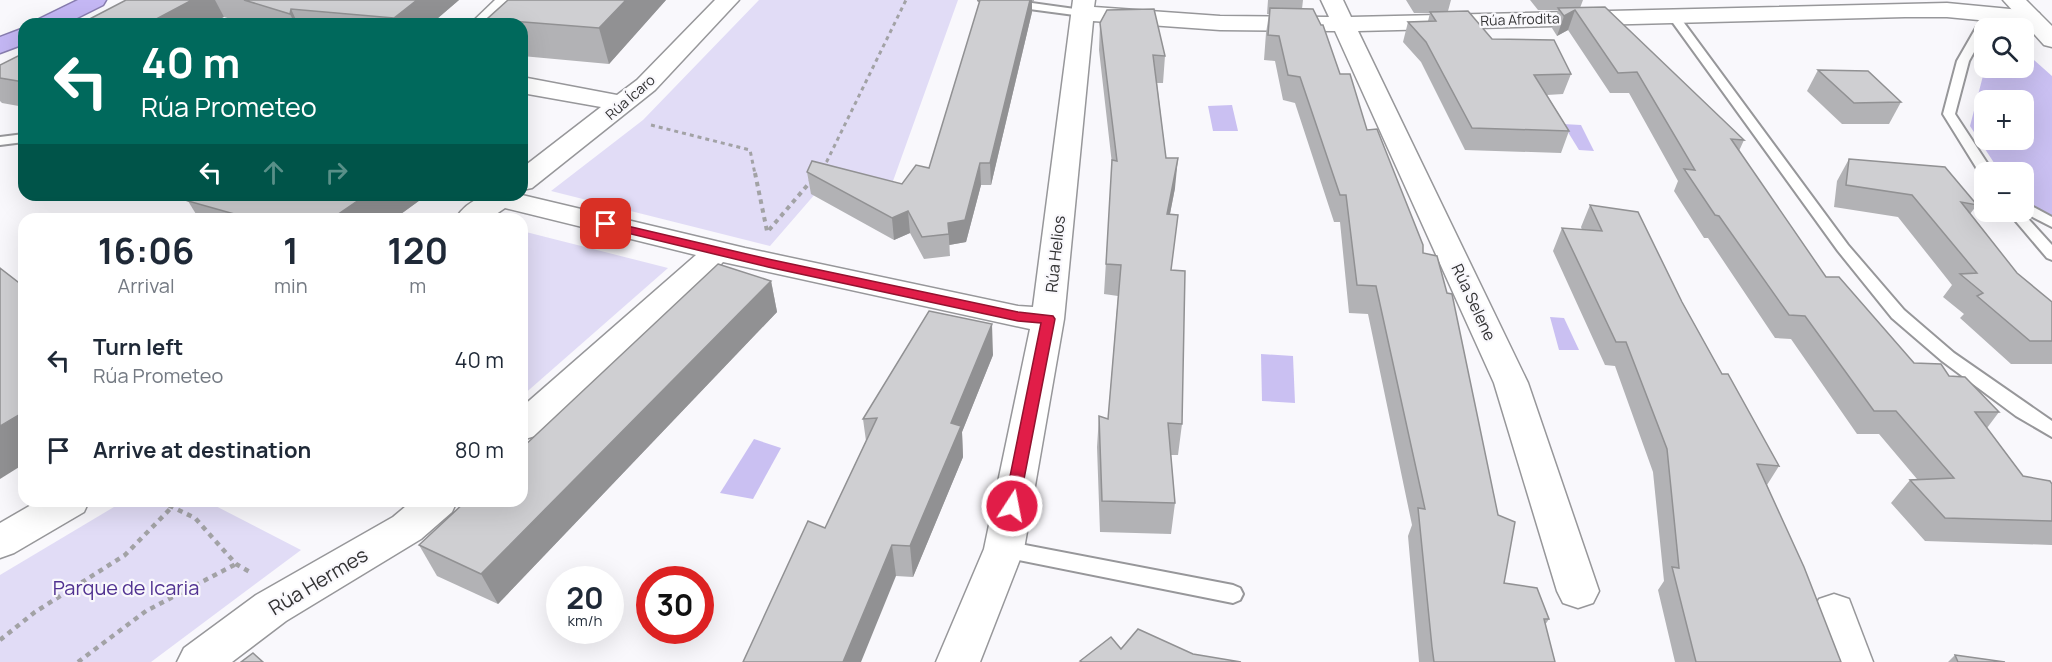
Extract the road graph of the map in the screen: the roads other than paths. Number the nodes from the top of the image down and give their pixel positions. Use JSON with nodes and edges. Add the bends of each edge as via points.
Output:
{"nodes":[{"id":1,"x":95,"y":0,"type":"edge"},
{"id":2,"x":508,"y":0,"type":"edge"},
{"id":3,"x":728,"y":0,"type":"edge"},
{"id":4,"x":985,"y":0,"type":"edge"},
{"id":5,"x":1613,"y":0,"type":"edge"},
{"id":6,"x":2014,"y":0,"type":"edge"},
{"id":7,"x":1083,"y":7,"type":"edge"},
{"id":8,"x":1338,"y":12,"type":"edge"},
{"id":9,"x":1672,"y":14,"type":"junction"},
{"id":10,"x":1990,"y":14,"type":"junction"},
{"id":11,"x":1634,"y":15,"type":"junction"},
{"id":12,"x":59,"y":18,"type":"edge"},
{"id":13,"x":488,"y":18,"type":"edge"},
{"id":14,"x":2031,"y":18,"type":"joint"},
{"id":15,"x":2034,"y":21,"type":"edge"},
{"id":16,"x":18,"y":38,"type":"edge"},
{"id":17,"x":2052,"y":40,"type":"edge"},
{"id":18,"x":0,"y":46,"type":"edge"},
{"id":19,"x":528,"y":86,"type":"edge"},
{"id":20,"x":624,"y":104,"type":"junction"},
{"id":21,"x":18,"y":139,"type":"edge"},
{"id":22,"x":0,"y":141,"type":"edge"},
{"id":23,"x":1980,"y":162,"type":"edge"},
{"id":24,"x":528,"y":177,"type":"edge"},
{"id":25,"x":528,"y":197,"type":"edge"},
{"id":26,"x":496,"y":201,"type":"edge"},
{"id":27,"x":2034,"y":212,"type":"edge"},
{"id":28,"x":479,"y":213,"type":"edge"},
{"id":29,"x":2024,"y":222,"type":"edge"},
{"id":30,"x":2052,"y":223,"type":"edge"},
{"id":31,"x":717,"y":252,"type":"junction"},
{"id":32,"x":2052,"y":255,"type":"edge"},
{"id":33,"x":1048,"y":319,"type":"junction"},
{"id":34,"x":528,"y":422,"type":"edge"},
{"id":35,"x":2052,"y":430,"type":"edge"},
{"id":36,"x":60,"y":507,"type":"edge"},
{"id":37,"x":431,"y":507,"type":"edge"},
{"id":38,"x":0,"y":542,"type":"edge"},
{"id":39,"x":1004,"y":549,"type":"junction"},
{"id":40,"x":1578,"y":591,"type":"dead end"},
{"id":41,"x":1233,"y":594,"type":"dead end"},
{"id":42,"x":1834,"y":612,"type":"dead end"},
{"id":43,"x":199,"y":662,"type":"edge"},
{"id":44,"x":958,"y":662,"type":"edge"},
{"id":45,"x":1851,"y":662,"type":"edge"}],
"edges":[{"from":1,"to":12,"type":"highway"},
{"from":2,"to":13,"type":"street"},
{"from":3,"to":20,"type":"street","name":"Rúa Ícaro"},
{"from":4,"to":7,"type":"lane"},
{"from":5,"to":11,"type":"street"},
{"from":6,"to":14,"type":"street"},
{"from":7,"to":8,"type":"street","name":"Rúa Afrodita","via":[[1220,23]]},
{"from":7,"to":33,"type":"street","name":"Rúa Helios"},
{"from":8,"to":11,"type":"street","name":"Rúa Afrodita"},
{"from":8,"to":40,"type":"street","name":"Rúa Selene","via":[[1511,383]]},
{"from":9,"to":10,"type":"street","name":"Rúa Afrodita","via":[[1905,10]]},
{"from":9,"to":11,"type":"street","name":"Rúa Afrodita"},
{"from":9,"to":35,"type":"lane","via":[[1843,248],[1898,314],[1948,357]]},
{"from":10,"to":14,"type":"street","name":"Rúa Afrodita"},
{"from":10,"to":23,"type":"lane","via":[[1963,62],[1949,114]]},
{"from":15,"to":17,"type":"street"},
{"from":16,"to":18,"type":"highway"},
{"from":19,"to":20,"type":"street"},
{"from":20,"to":24,"type":"street","name":"Rúa Ícaro"},
{"from":21,"to":22,"type":"lane"},
{"from":25,"to":31,"type":"street"},
{"from":26,"to":28,"type":"street","name":"Rúa Ícaro"},
{"from":27,"to":30,"type":"lane"},
{"from":29,"to":32,"type":"lane"},
{"from":31,"to":33,"type":"street","via":[[1018,316]]},
{"from":31,"to":34,"type":"street"},
{"from":33,"to":39,"type":"street","name":"Rúa Helios"},
{"from":36,"to":38,"type":"street"},
{"from":37,"to":43,"type":"street","name":"Rúa Hermes","via":[[407,528],[271,608]]},
{"from":39,"to":41,"type":"lane"},
{"from":39,"to":44,"type":"street","name":"Rúa Helios"},
{"from":42,"to":45,"type":"street"}]}
